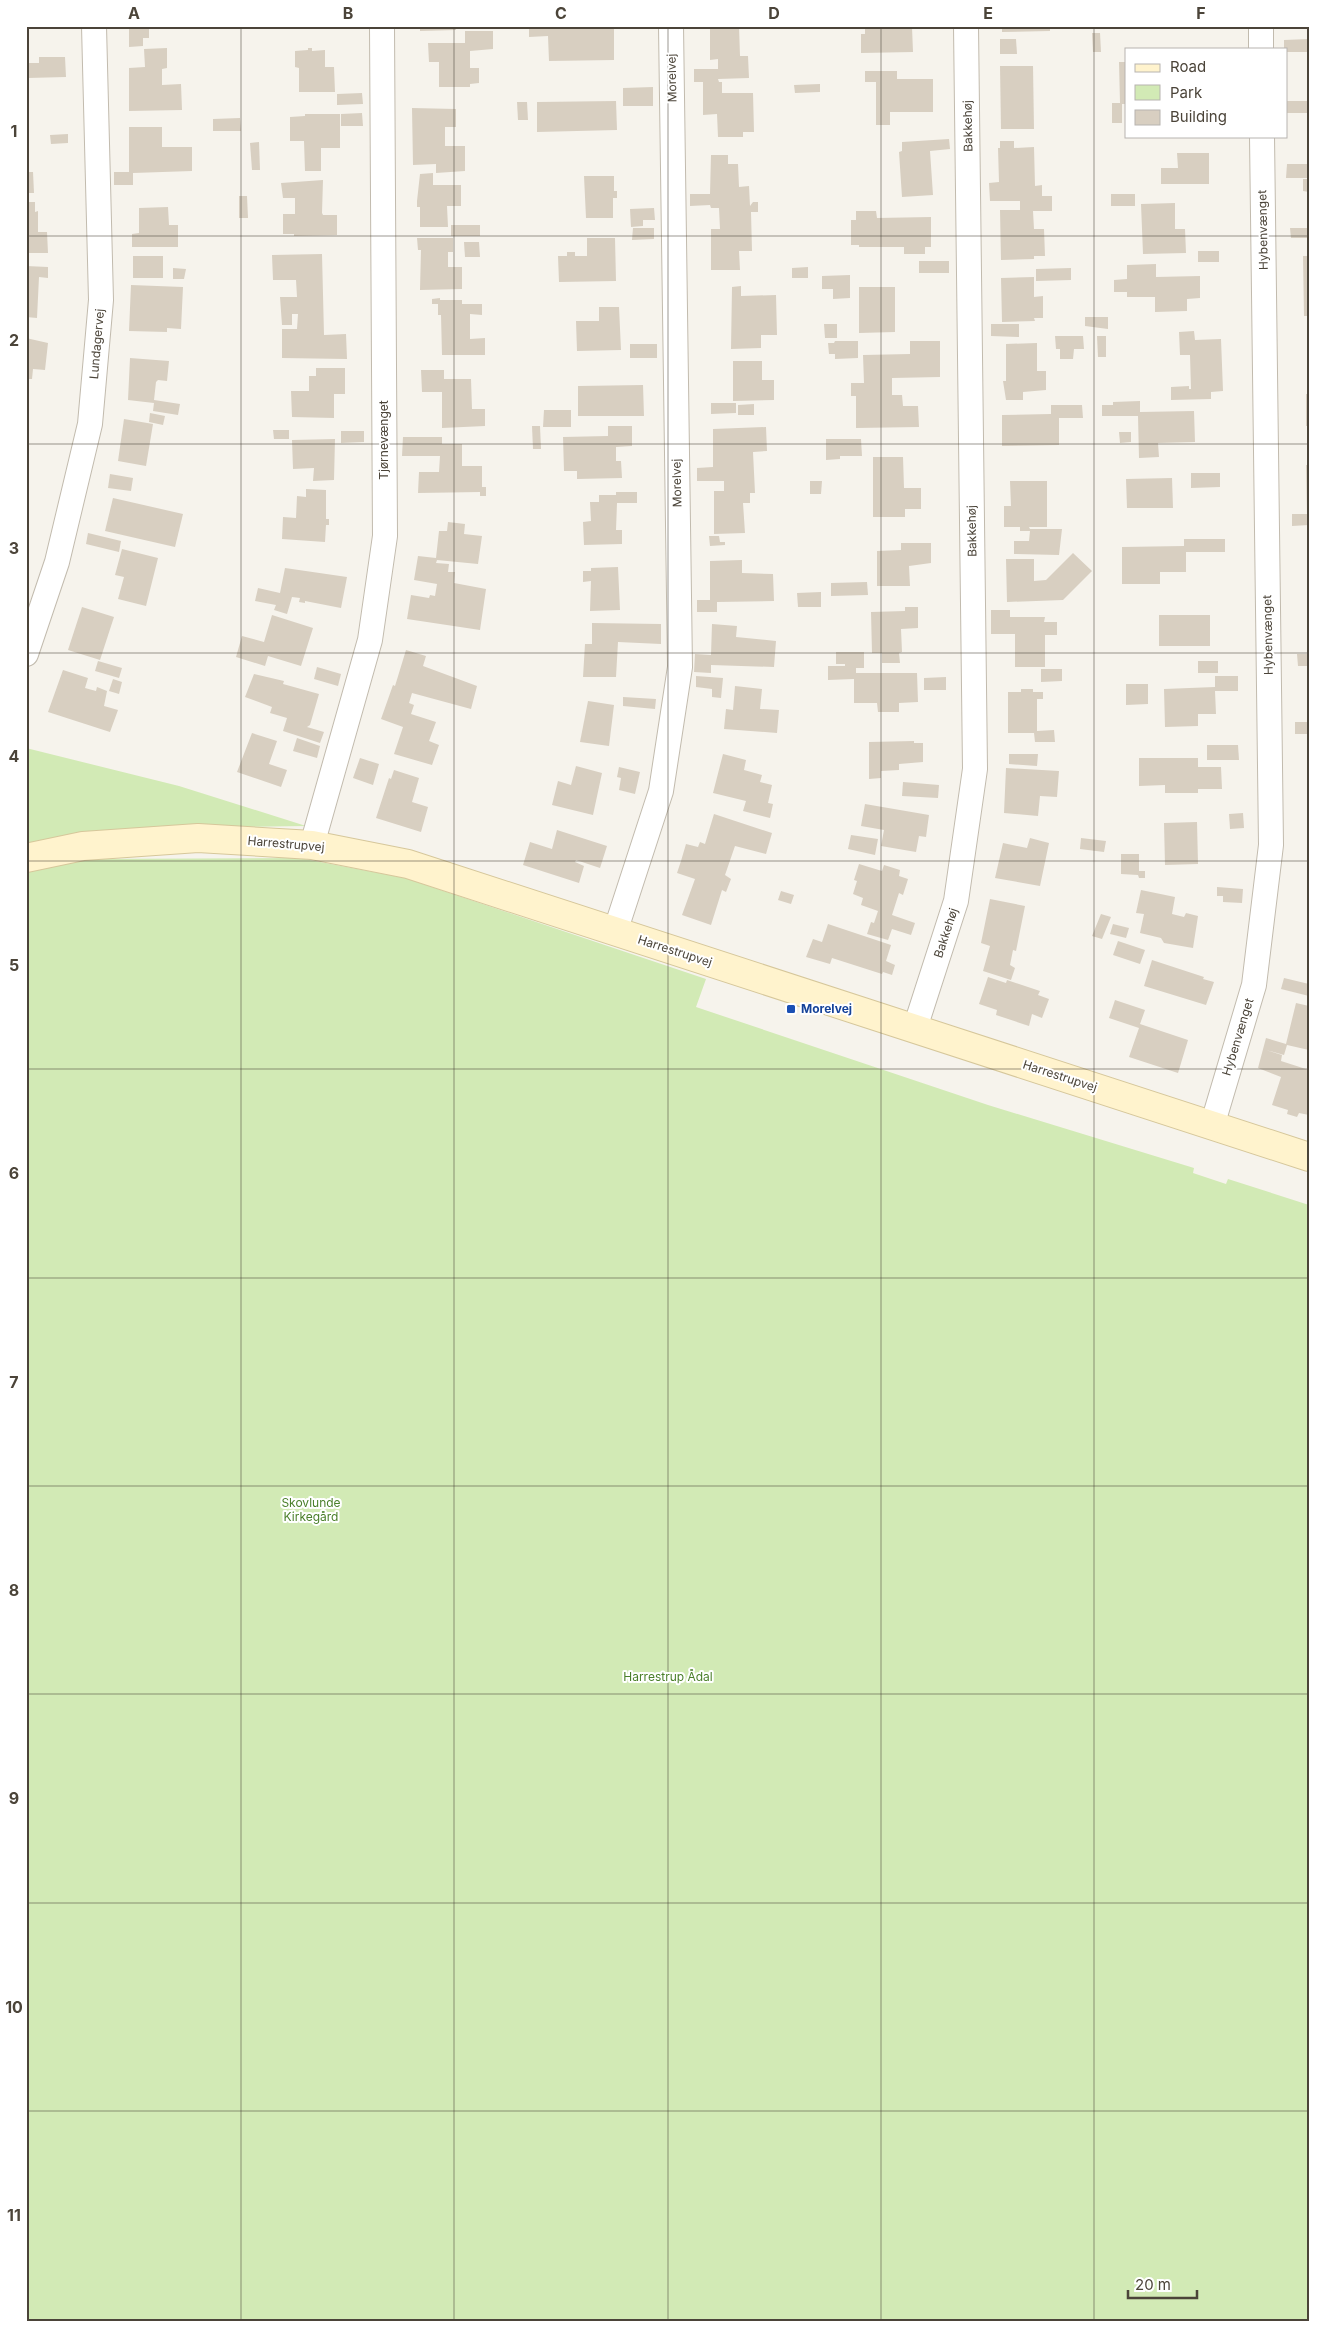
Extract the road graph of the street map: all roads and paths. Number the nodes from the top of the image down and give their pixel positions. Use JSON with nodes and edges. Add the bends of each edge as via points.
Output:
{"nodes":[{"id":1,"x":94,"y":26,"type":"edge"},
{"id":2,"x":382,"y":26,"type":"edge"},
{"id":3,"x":671,"y":26,"type":"edge"},
{"id":4,"x":966,"y":26,"type":"edge"},
{"id":5,"x":1260,"y":26,"type":"edge"},
{"id":6,"x":1261,"y":48,"type":"edge"},
{"id":7,"x":1262,"y":138,"type":"edge"},
{"id":8,"x":26,"y":654,"type":"edge"},
{"id":9,"x":312,"y":844,"type":"junction"},
{"id":10,"x":26,"y":858,"type":"edge"},
{"id":11,"x":615,"y":932,"type":"junction"},
{"id":12,"x":915,"y":1028,"type":"junction"},
{"id":13,"x":1212,"y":1126,"type":"junction"},
{"id":14,"x":1309,"y":1157,"type":"edge"}],
"edges":[{"from":1,"to":8,"type":"street","name":"Lundagervej","via":[[101,300],[90,424],[57,562]]},
{"from":2,"to":9,"type":"street","name":"Tjørnevænget","via":[[385,536],[370,640]]},
{"from":3,"to":11,"type":"street","name":"Morelvej","via":[[680,667],[661,791]]},
{"from":4,"to":12,"type":"street","name":"Bakkehøj","via":[[975,769],[956,901]]},
{"from":5,"to":6,"type":"street"},
{"from":7,"to":13,"type":"street","name":"Hybenvænget","via":[[1270,846],[1254,985]]},
{"from":9,"to":10,"type":"street","name":"Harrestrupvej","via":[[198,838],[83,846]]},
{"from":9,"to":11,"type":"street","name":"Harrestrupvej","via":[[408,864]]},
{"from":11,"to":12,"type":"street","name":"Harrestrupvej"},
{"from":12,"to":13,"type":"street","name":"Harrestrupvej"},
{"from":13,"to":14,"type":"street","name":"Harrestrupvej"}]}
